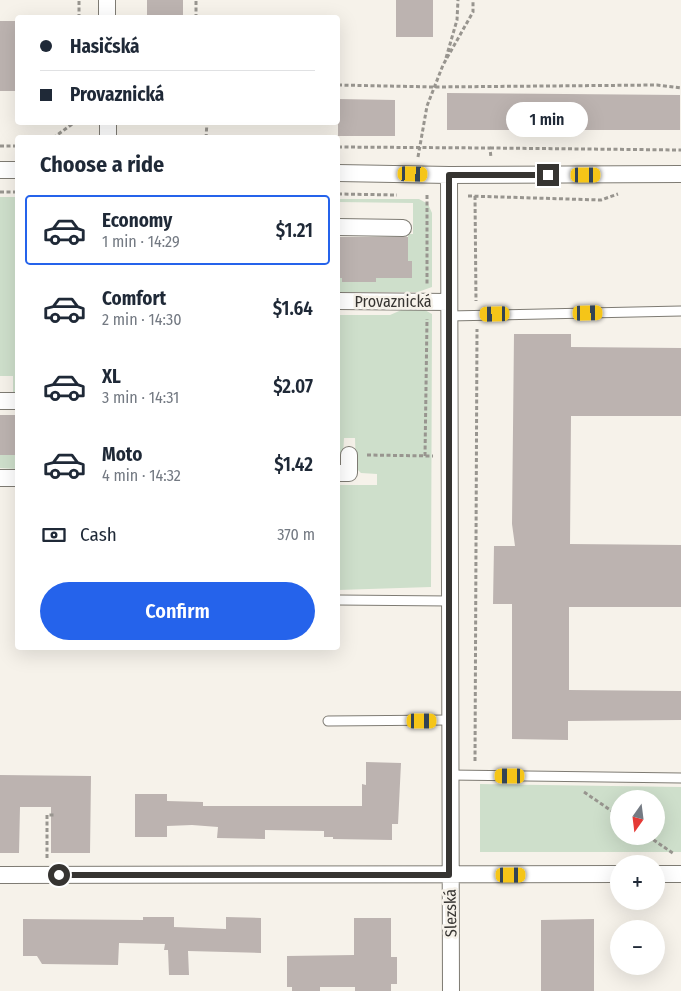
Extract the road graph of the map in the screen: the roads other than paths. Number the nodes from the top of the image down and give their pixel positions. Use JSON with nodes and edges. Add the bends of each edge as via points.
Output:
{"nodes":[{"id":1,"x":107,"y":0,"type":"edge"},
{"id":2,"x":107,"y":15,"type":"edge"},
{"id":3,"x":0,"y":170,"type":"edge"},
{"id":4,"x":15,"y":170,"type":"edge"},
{"id":5,"x":340,"y":172,"type":"edge"},
{"id":6,"x":681,"y":174,"type":"edge"},
{"id":7,"x":449,"y":175,"type":"junction"},
{"id":8,"x":340,"y":227,"type":"edge"},
{"id":9,"x":402,"y":228,"type":"dead end"},
{"id":10,"x":340,"y":301,"type":"edge"},
{"id":11,"x":449,"y":309,"type":"junction"},
{"id":12,"x":681,"y":311,"type":"edge"},
{"id":13,"x":0,"y":401,"type":"edge"},
{"id":14,"x":15,"y":401,"type":"edge"},
{"id":15,"x":349,"y":455,"type":"road end"},
{"id":16,"x":340,"y":473,"type":"edge"},
{"id":17,"x":0,"y":478,"type":"edge"},
{"id":18,"x":15,"y":478,"type":"edge"},
{"id":19,"x":340,"y":600,"type":"edge"},
{"id":20,"x":449,"y":601,"type":"junction"},
{"id":21,"x":449,"y":720,"type":"junction"},
{"id":22,"x":328,"y":721,"type":"dead end"},
{"id":23,"x":449,"y":775,"type":"junction"},
{"id":24,"x":681,"y":778,"type":"edge"},
{"id":25,"x":680,"y":865,"type":"edge"},
{"id":26,"x":665,"y":871,"type":"edge"},
{"id":27,"x":610,"y":874,"type":"edge"},
{"id":28,"x":449,"y":875,"type":"junction"},
{"id":29,"x":0,"y":876,"type":"edge"},
{"id":30,"x":451,"y":991,"type":"edge"}],
"edges":[{"from":1,"to":2,"type":"street"},
{"from":3,"to":4,"type":"street"},
{"from":5,"to":7,"type":"street"},
{"from":6,"to":7,"type":"street"},
{"from":7,"to":11,"type":"street","name":"Slezská"},
{"from":8,"to":9,"type":"street"},
{"from":10,"to":11,"type":"street","name":"Provaznická","via":[[427,301]]},
{"from":11,"to":12,"type":"lane","via":[[476,315]]},
{"from":11,"to":20,"type":"street","name":"Slezská"},
{"from":13,"to":14,"type":"street"},
{"from":15,"to":16,"type":"street","via":[[349,473]]},
{"from":17,"to":18,"type":"street"},
{"from":19,"to":20,"type":"lane"},
{"from":20,"to":21,"type":"street","name":"Slezská"},
{"from":21,"to":22,"type":"lane"},
{"from":21,"to":23,"type":"street","name":"Slezská"},
{"from":23,"to":24,"type":"lane"},
{"from":23,"to":28,"type":"street","name":"Slezská"},
{"from":25,"to":26,"type":"street"},
{"from":27,"to":28,"type":"street"},
{"from":28,"to":29,"type":"street"},
{"from":28,"to":30,"type":"street","name":"Slezská"}]}
